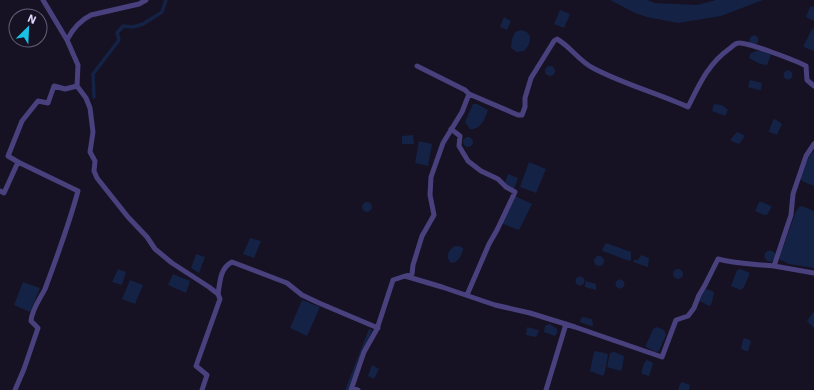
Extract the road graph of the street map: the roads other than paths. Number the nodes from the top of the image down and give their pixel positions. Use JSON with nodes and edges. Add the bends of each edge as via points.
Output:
{"nodes":[{"id":1,"x":43,"y":0,"type":"edge"},
{"id":2,"x":146,"y":0,"type":"edge"},
{"id":3,"x":67,"y":40,"type":"junction"},
{"id":4,"x":417,"y":66,"type":"dead end"},
{"id":5,"x":77,"y":86,"type":"junction"},
{"id":6,"x":814,"y":86,"type":"edge"},
{"id":7,"x":469,"y":94,"type":"junction"},
{"id":8,"x":451,"y":129,"type":"junction"},
{"id":9,"x":814,"y":144,"type":"edge"},
{"id":10,"x":18,"y":162,"type":"junction"},
{"id":11,"x":0,"y":191,"type":"edge"},
{"id":12,"x":774,"y":266,"type":"junction"},
{"id":13,"x":814,"y":273,"type":"edge"},
{"id":14,"x":405,"y":276,"type":"junction"},
{"id":15,"x":218,"y":294,"type":"junction"},
{"id":16,"x":467,"y":295,"type":"junction"},
{"id":17,"x":566,"y":324,"type":"junction"},
{"id":18,"x":378,"y":328,"type":"junction"},
{"id":19,"x":352,"y":389,"type":"edge"},
{"id":20,"x":15,"y":390,"type":"edge"},
{"id":21,"x":202,"y":390,"type":"edge"},
{"id":22,"x":358,"y":390,"type":"edge"},
{"id":23,"x":546,"y":390,"type":"edge"}],
"edges":[{"from":1,"to":3,"type":"street"},
{"from":2,"to":3,"type":"street","via":[[139,4],[91,15],[71,32]]},
{"from":3,"to":5,"type":"street","via":[[78,65]]},
{"from":4,"to":7,"type":"street","via":[[466,90]]},
{"from":5,"to":10,"type":"street","via":[[65,90],[54,86],[48,103],[38,101],[22,121],[8,156]]},
{"from":5,"to":15,"type":"street","via":[[90,108],[93,132],[90,152],[95,161],[94,171],[97,178],[155,249]]},
{"from":6,"to":7,"type":"street","via":[[807,80],[806,66],[741,42],[716,59],[688,107],[592,68],[557,39],[531,78],[522,115]]},
{"from":7,"to":8,"type":"street","via":[[462,112]]},
{"from":8,"to":14,"type":"street","via":[[443,143],[432,177],[430,195],[434,216],[422,236],[412,274]]},
{"from":8,"to":16,"type":"street","via":[[460,136],[459,146],[468,160],[515,192]]},
{"from":9,"to":12,"type":"street","via":[[806,156],[793,194],[791,215]]},
{"from":10,"to":11,"type":"street","via":[[4,193]]},
{"from":10,"to":20,"type":"street","via":[[78,191],[44,290],[32,315],[31,321],[38,328]]},
{"from":12,"to":13,"type":"street"},
{"from":12,"to":17,"type":"street","via":[[741,264],[718,259],[694,308],[688,316],[676,320],[662,357]]},
{"from":14,"to":16,"type":"street"},
{"from":14,"to":18,"type":"street","via":[[393,280]]},
{"from":15,"to":18,"type":"street","via":[[221,274],[227,264],[232,262],[287,284],[302,295]]},
{"from":15,"to":21,"type":"street","via":[[220,300],[196,366],[207,375]]},
{"from":16,"to":17,"type":"street"},
{"from":17,"to":23,"type":"street"},
{"from":18,"to":19,"type":"street","via":[[364,352]]},
{"from":19,"to":22,"type":"street"}]}
